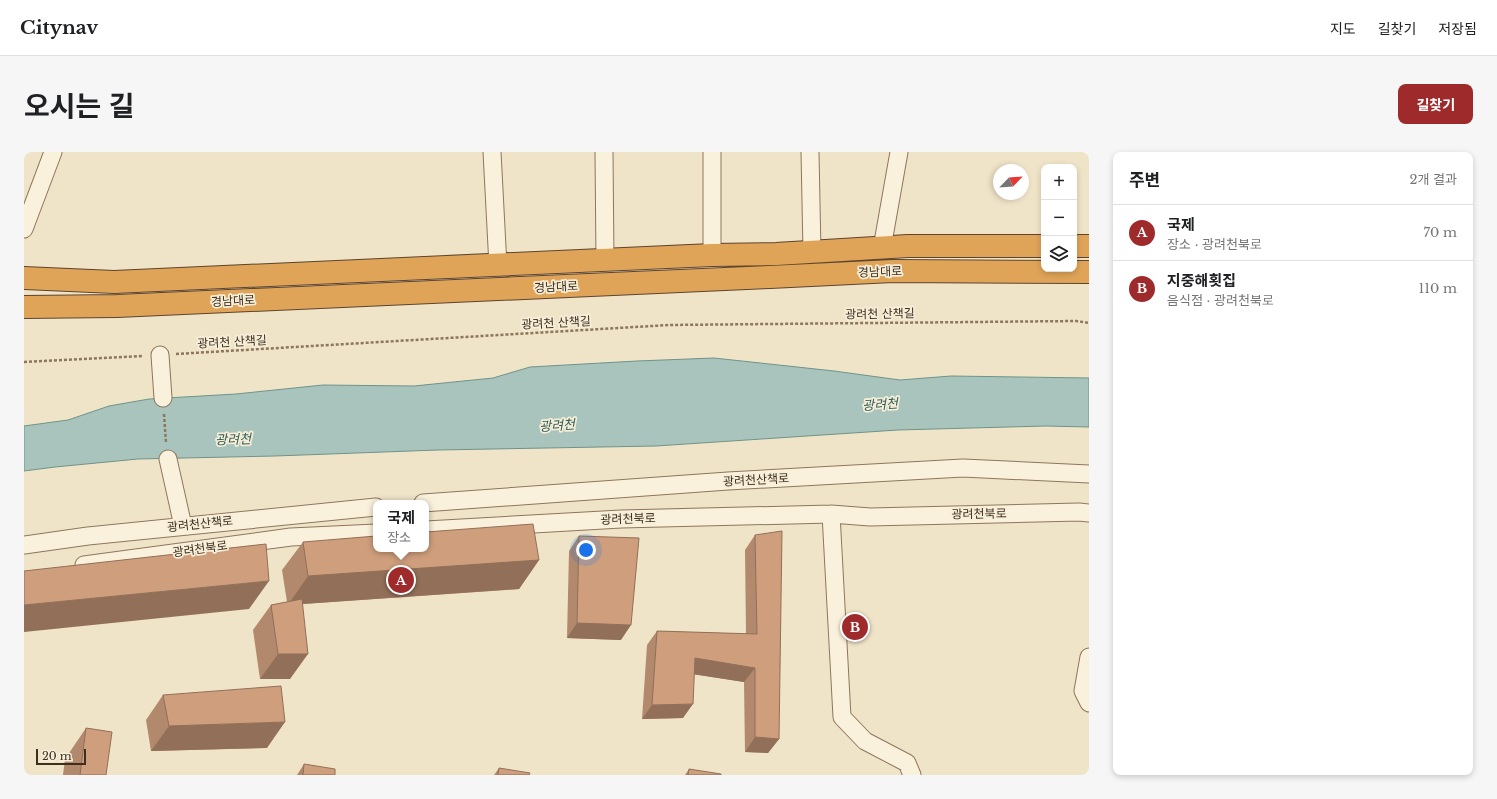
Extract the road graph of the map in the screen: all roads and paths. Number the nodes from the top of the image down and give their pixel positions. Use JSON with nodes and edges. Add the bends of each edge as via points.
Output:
{"nodes":[{"id":1,"x":53,"y":152,"type":"edge"},
{"id":2,"x":492,"y":152,"type":"edge"},
{"id":3,"x":604,"y":152,"type":"edge"},
{"id":4,"x":712,"y":152,"type":"edge"},
{"id":5,"x":810,"y":152,"type":"edge"},
{"id":6,"x":899,"y":152,"type":"edge"},
{"id":7,"x":24,"y":229,"type":"edge"},
{"id":8,"x":1041,"y":246,"type":"edge"},
{"id":9,"x":1077,"y":246,"type":"edge"},
{"id":10,"x":1089,"y":246,"type":"edge"},
{"id":11,"x":882,"y":248,"type":"junction"},
{"id":12,"x":812,"y":252,"type":"junction"},
{"id":13,"x":712,"y":256,"type":"junction"},
{"id":14,"x":605,"y":261,"type":"junction"},
{"id":15,"x":498,"y":266,"type":"junction"},
{"id":16,"x":1089,"y":272,"type":"edge"},
{"id":17,"x":24,"y":278,"type":"edge"},
{"id":18,"x":24,"y":307,"type":"edge"},
{"id":19,"x":1089,"y":323,"type":"edge"},
{"id":20,"x":160,"y":355,"type":"junction"},
{"id":21,"x":24,"y":362,"type":"edge"},
{"id":22,"x":163,"y":398,"type":"joint"},
{"id":23,"x":168,"y":459,"type":"joint"},
{"id":24,"x":1089,"y":474,"type":"edge"},
{"id":25,"x":429,"y":503,"type":"edge"},
{"id":26,"x":373,"y":507,"type":"edge"},
{"id":27,"x":1089,"y":513,"type":"edge"},
{"id":28,"x":831,"y":514,"type":"junction"},
{"id":29,"x":183,"y":526,"type":"junction"},
{"id":30,"x":429,"y":530,"type":"edge"},
{"id":31,"x":373,"y":532,"type":"edge"},
{"id":32,"x":24,"y":545,"type":"edge"},
{"id":33,"x":71,"y":566,"type":"edge"},
{"id":34,"x":1089,"y":657,"type":"edge"},
{"id":35,"x":1089,"y":703,"type":"edge"},
{"id":36,"x":912,"y":775,"type":"edge"}],
"edges":[{"from":1,"to":7,"type":"street"},
{"from":2,"to":15,"type":"street"},
{"from":3,"to":14,"type":"street"},
{"from":4,"to":13,"type":"street"},
{"from":5,"to":12,"type":"street"},
{"from":6,"to":11,"type":"street"},
{"from":8,"to":11,"type":"highway","name":"경남대로"},
{"from":9,"to":10,"type":"highway"},
{"from":11,"to":12,"type":"highway","name":"경남대로"},
{"from":12,"to":13,"type":"highway","name":"경남대로"},
{"from":13,"to":14,"type":"highway","name":"경남대로"},
{"from":14,"to":15,"type":"highway","name":"경남대로"},
{"from":15,"to":17,"type":"highway","name":"경남대로","via":[[114,282]]},
{"from":16,"to":18,"type":"highway","name":"경남대로","via":[[893,271],[117,306]]},
{"from":19,"to":20,"type":"path","name":"광려천 산책길","via":[[669,325]]},
{"from":20,"to":21,"type":"path","name":"광려천 산책길"},
{"from":20,"to":22,"type":"street"},
{"from":22,"to":23,"type":"path"},
{"from":23,"to":29,"type":"street"},
{"from":24,"to":25,"type":"street","name":"광려천산책로","via":[[963,468]]},
{"from":26,"to":29,"type":"street","name":"광려천산책로"},
{"from":27,"to":28,"type":"street","name":"광려천북로","via":[[870,517]]},
{"from":28,"to":30,"type":"street","name":"광려천북로","via":[[621,519]]},
{"from":28,"to":36,"type":"street","via":[[842,717],[865,741],[908,763]]},
{"from":29,"to":32,"type":"street","name":"광려천산책로"},
{"from":31,"to":33,"type":"street","name":"광려천북로","via":[[291,537]]},
{"from":34,"to":35,"type":"street","via":[[1083,691]]}]}
